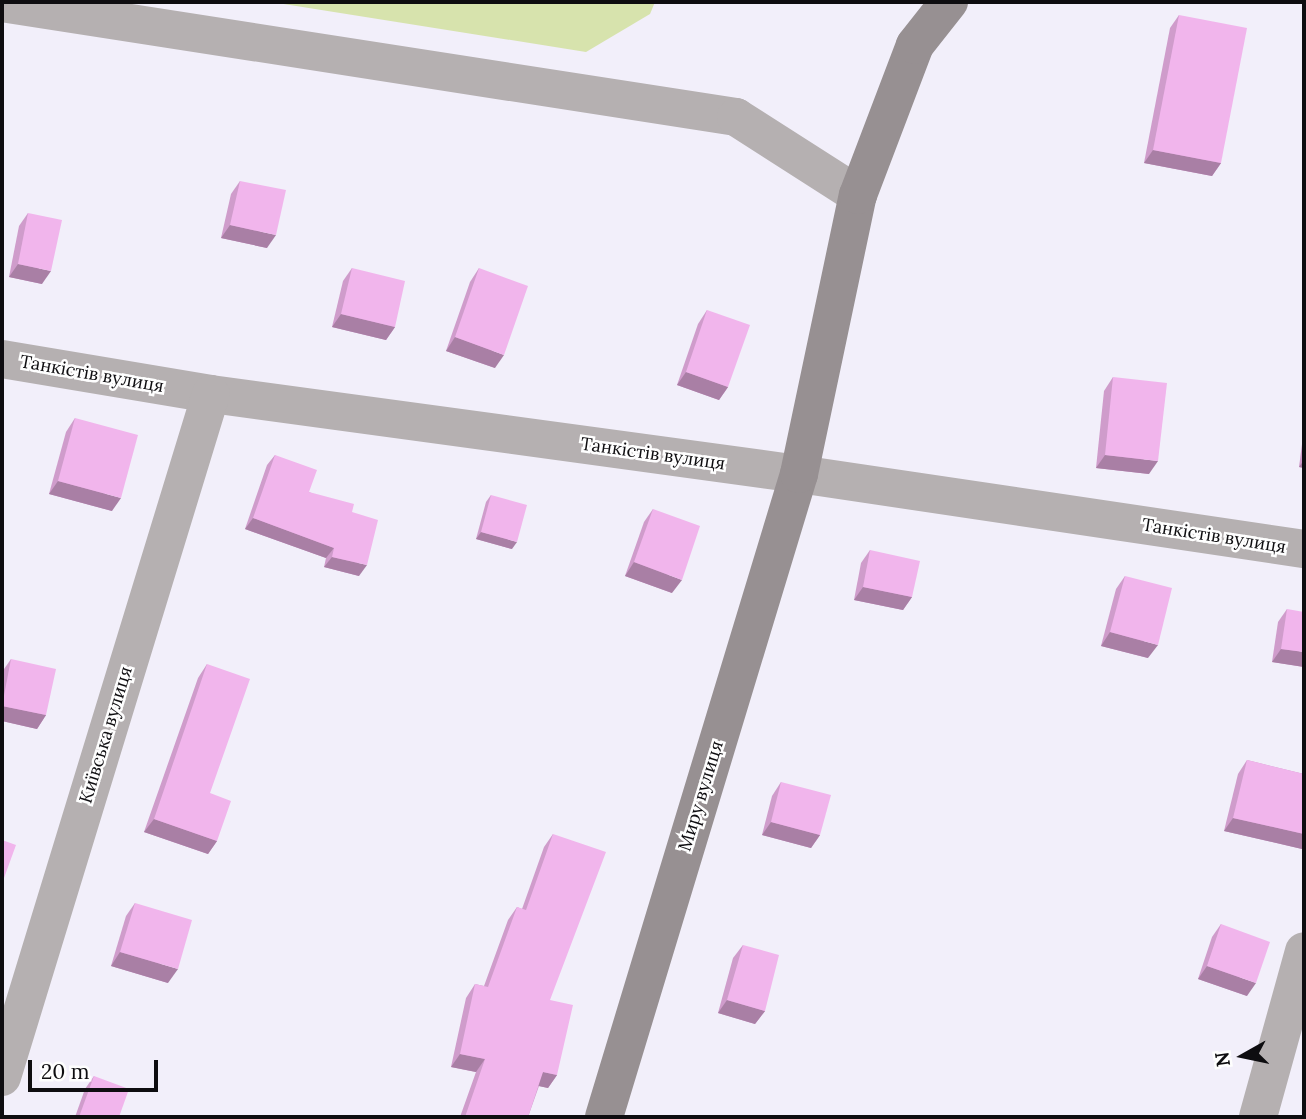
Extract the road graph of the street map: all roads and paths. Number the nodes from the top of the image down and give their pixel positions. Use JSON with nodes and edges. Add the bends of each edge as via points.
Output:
{"nodes":[{"id":1,"x":949,"y":2,"type":"edge"},
{"id":2,"x":2,"y":3,"type":"edge"},
{"id":3,"x":859,"y":195,"type":"junction"},
{"id":4,"x":2,"y":359,"type":"edge"},
{"id":5,"x":211,"y":394,"type":"junction"},
{"id":6,"x":799,"y":474,"type":"junction"},
{"id":7,"x":1304,"y":550,"type":"edge"},
{"id":8,"x":1304,"y":951,"type":"edge"},
{"id":9,"x":2,"y":1077,"type":"edge"},
{"id":10,"x":604,"y":1117,"type":"edge"},
{"id":11,"x":1258,"y":1117,"type":"edge"}],
"edges":[{"from":1,"to":3,"type":"main road","name":"Миру вулиця","via":[[915,46]]},
{"from":2,"to":3,"type":"street","via":[[736,117]]},
{"from":3,"to":6,"type":"main road","name":"Миру вулиця"},
{"from":4,"to":5,"type":"street","name":"Танкістів вулиця"},
{"from":5,"to":6,"type":"street","name":"Танкістів вулиця"},
{"from":5,"to":9,"type":"street","name":"Київська вулиця"},
{"from":6,"to":7,"type":"street","name":"Танкістів вулиця"},
{"from":6,"to":10,"type":"main road","name":"Миру вулиця"},
{"from":8,"to":11,"type":"street"}]}
